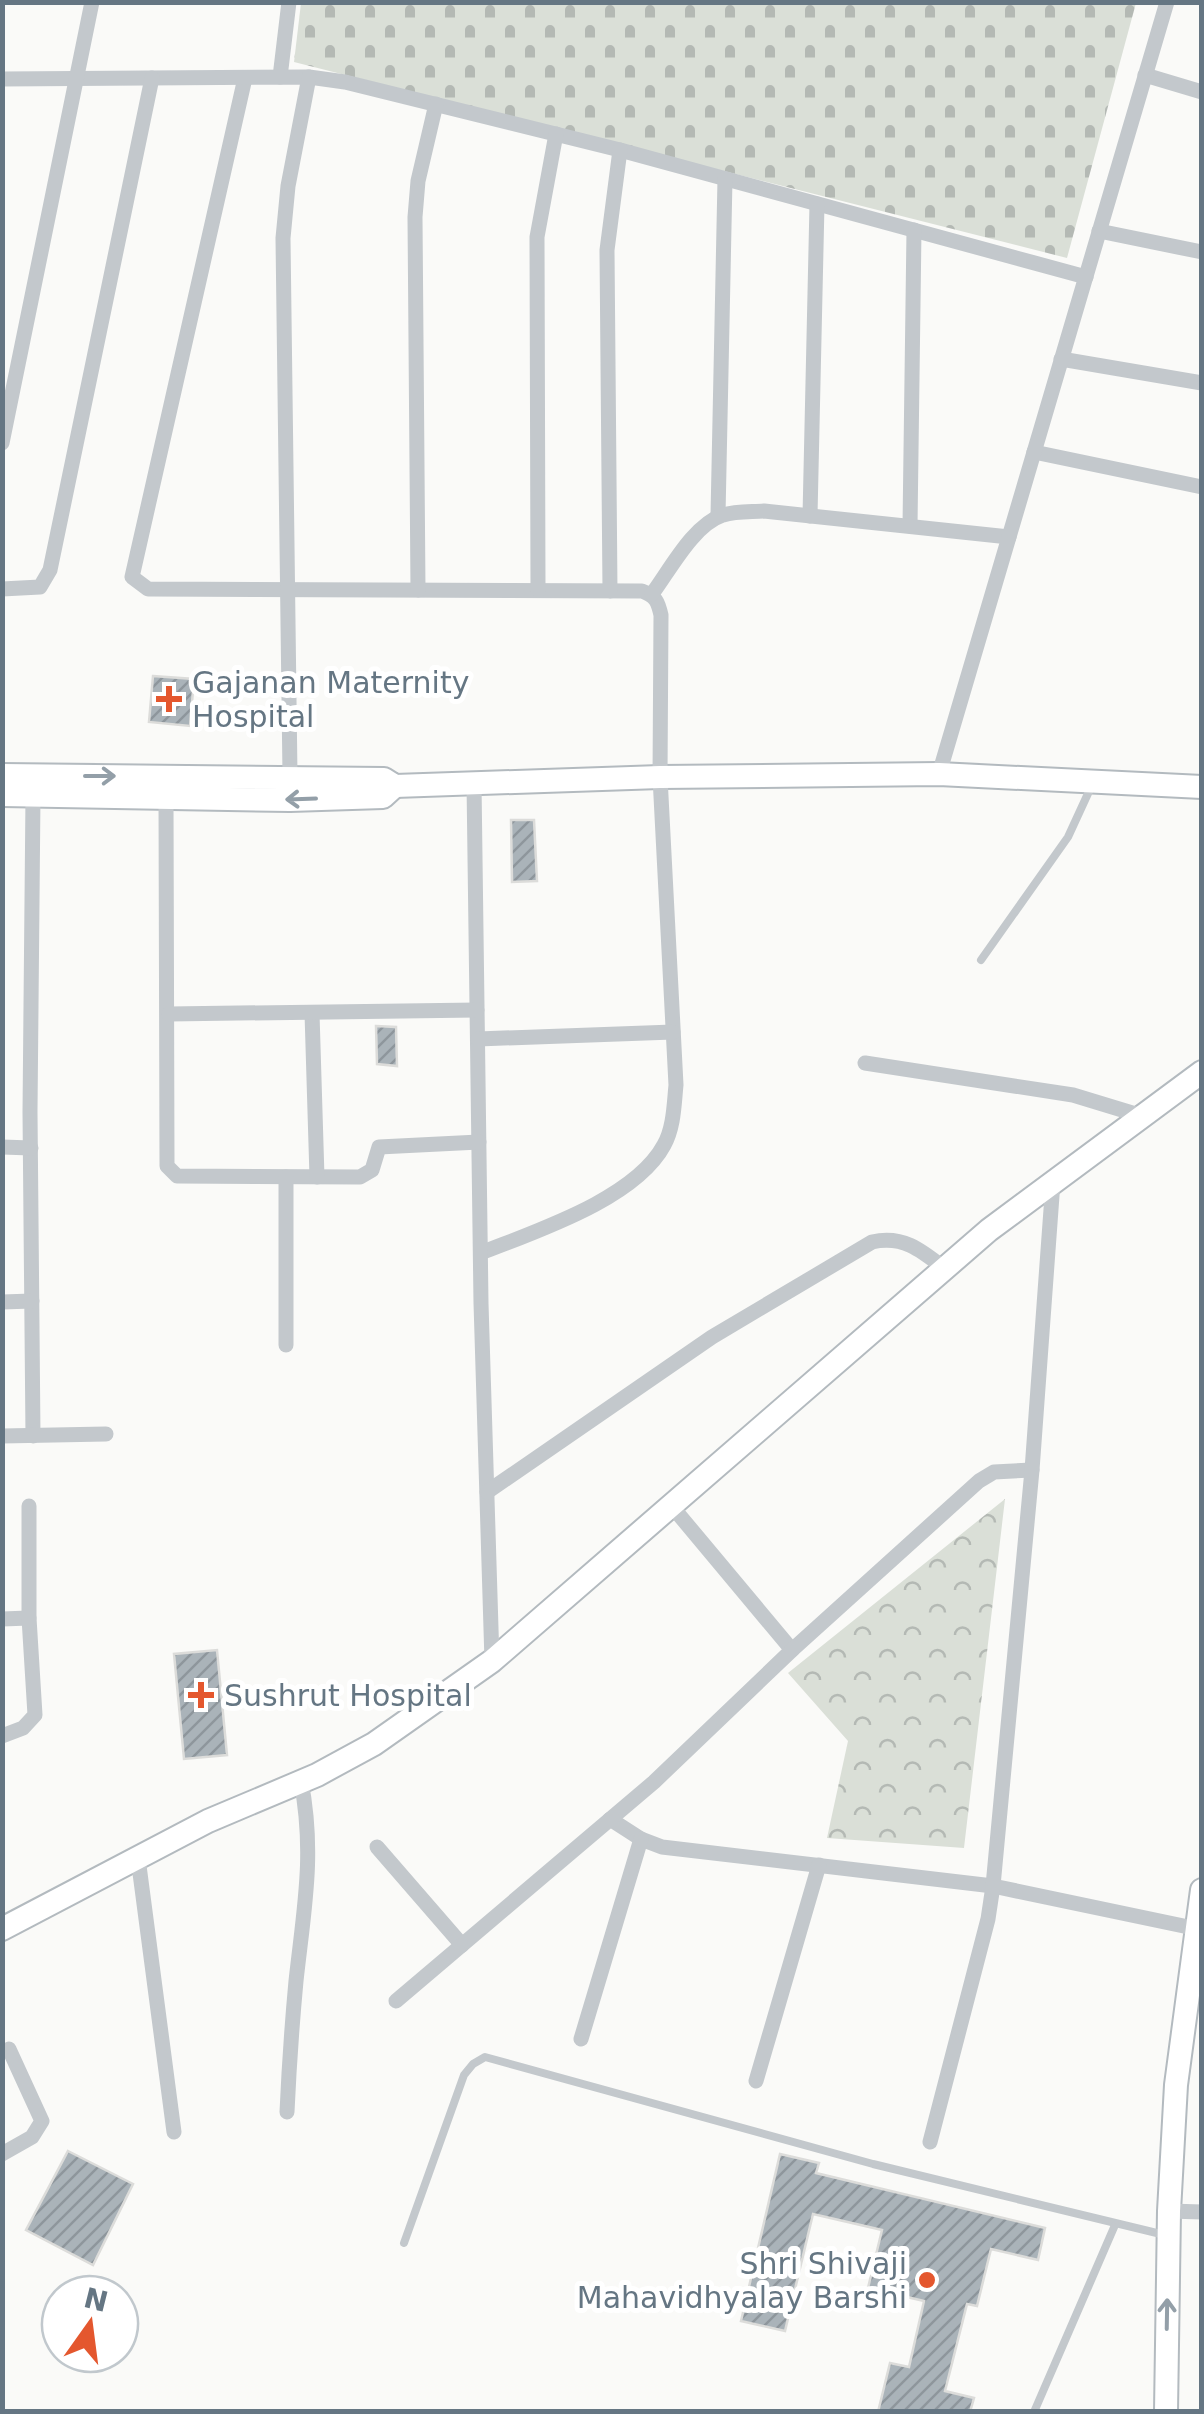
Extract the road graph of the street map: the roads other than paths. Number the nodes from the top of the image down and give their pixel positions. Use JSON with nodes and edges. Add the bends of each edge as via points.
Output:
{"nodes":[{"id":1,"x":92,"y":2,"type":"edge"},
{"id":2,"x":289,"y":2,"type":"edge"},
{"id":3,"x":1166,"y":2,"type":"edge"},
{"id":4,"x":1145,"y":75,"type":"junction"},
{"id":5,"x":280,"y":76,"type":"junction"},
{"id":6,"x":310,"y":77,"type":"junction"},
{"id":7,"x":77,"y":78,"type":"junction"},
{"id":8,"x":152,"y":78,"type":"junction"},
{"id":9,"x":244,"y":78,"type":"junction"},
{"id":10,"x":2,"y":79,"type":"edge"},
{"id":11,"x":1202,"y":92,"type":"edge"},
{"id":12,"x":436,"y":104,"type":"junction"},
{"id":13,"x":556,"y":134,"type":"junction"},
{"id":14,"x":620,"y":150,"type":"junction"},
{"id":15,"x":725,"y":179,"type":"junction"},
{"id":16,"x":818,"y":204,"type":"junction"},
{"id":17,"x":914,"y":230,"type":"junction"},
{"id":18,"x":1099,"y":231,"type":"junction"},
{"id":19,"x":1202,"y":252,"type":"edge"},
{"id":20,"x":1086,"y":277,"type":"junction"},
{"id":21,"x":1061,"y":359,"type":"junction"},
{"id":22,"x":10,"y":367,"type":"edge"},
{"id":23,"x":1202,"y":382,"type":"edge"},
{"id":24,"x":2,"y":443,"type":"edge"},
{"id":25,"x":1034,"y":452,"type":"junction"},
{"id":26,"x":1202,"y":487,"type":"edge"},
{"id":27,"x":718,"y":516,"type":"junction"},
{"id":28,"x":810,"y":516,"type":"junction"},
{"id":29,"x":910,"y":526,"type":"junction"},
{"id":30,"x":1009,"y":537,"type":"junction"},
{"id":31,"x":2,"y":589,"type":"edge"},
{"id":32,"x":286,"y":589,"type":"junction"},
{"id":33,"x":418,"y":590,"type":"junction"},
{"id":34,"x":538,"y":590,"type":"junction"},
{"id":35,"x":610,"y":591,"type":"junction"},
{"id":36,"x":652,"y":594,"type":"junction"},
{"id":37,"x":939,"y":774,"type":"junction"},
{"id":38,"x":2,"y":775,"type":"edge"},
{"id":39,"x":290,"y":776,"type":"junction"},
{"id":40,"x":660,"y":777,"type":"junction"},
{"id":41,"x":1094,"y":782,"type":"junction"},
{"id":42,"x":474,"y":783,"type":"junction"},
{"id":43,"x":395,"y":786,"type":"junction"},
{"id":44,"x":1202,"y":787,"type":"edge"},
{"id":45,"x":2,"y":794,"type":"edge"},
{"id":46,"x":33,"y":794,"type":"junction"},
{"id":47,"x":166,"y":799,"type":"junction"},
{"id":48,"x":981,"y":960,"type":"dead end"},
{"id":49,"x":478,"y":1010,"type":"junction"},
{"id":50,"x":312,"y":1013,"type":"junction"},
{"id":51,"x":169,"y":1014,"type":"junction"},
{"id":52,"x":674,"y":1032,"type":"junction"},
{"id":53,"x":478,"y":1039,"type":"junction"},
{"id":54,"x":864,"y":1062,"type":"dead end"},
{"id":55,"x":1202,"y":1072,"type":"edge"},
{"id":56,"x":1142,"y":1116,"type":"junction"},
{"id":57,"x":479,"y":1142,"type":"junction"},
{"id":58,"x":2,"y":1147,"type":"edge"},
{"id":59,"x":31,"y":1148,"type":"junction"},
{"id":60,"x":286,"y":1177,"type":"junction"},
{"id":61,"x":317,"y":1177,"type":"junction"},
{"id":62,"x":1053,"y":1182,"type":"junction"},
{"id":63,"x":481,"y":1253,"type":"junction"},
{"id":64,"x":945,"y":1269,"type":"junction"},
{"id":65,"x":32,"y":1301,"type":"junction"},
{"id":66,"x":2,"y":1302,"type":"edge"},
{"id":67,"x":286,"y":1346,"type":"dead end"},
{"id":68,"x":106,"y":1434,"type":"dead end"},
{"id":69,"x":2,"y":1436,"type":"edge"},
{"id":70,"x":34,"y":1436,"type":"junction"},
{"id":71,"x":1032,"y":1470,"type":"junction"},
{"id":72,"x":487,"y":1492,"type":"junction"},
{"id":73,"x":670,"y":1504,"type":"junction"},
{"id":74,"x":29,"y":1506,"type":"dead end"},
{"id":75,"x":29,"y":1618,"type":"junction"},
{"id":76,"x":2,"y":1619,"type":"edge"},
{"id":77,"x":792,"y":1650,"type":"junction"},
{"id":78,"x":492,"y":1660,"type":"junction"},
{"id":79,"x":2,"y":1736,"type":"edge"},
{"id":80,"x":302,"y":1781,"type":"junction"},
{"id":81,"x":610,"y":1819,"type":"junction"},
{"id":82,"x":641,"y":1840,"type":"junction"},
{"id":83,"x":378,"y":1847,"type":"dead end"},
{"id":84,"x":138,"y":1858,"type":"junction"},
{"id":85,"x":819,"y":1866,"type":"junction"},
{"id":86,"x":992,"y":1886,"type":"junction"},
{"id":87,"x":1202,"y":1890,"type":"edge"},
{"id":88,"x":2,"y":1928,"type":"edge"},
{"id":89,"x":1198,"y":1928,"type":"junction"},
{"id":90,"x":462,"y":1944,"type":"junction"},
{"id":91,"x":396,"y":2001,"type":"dead end"},
{"id":92,"x":581,"y":2038,"type":"dead end"},
{"id":93,"x":9,"y":2049,"type":"dead end"},
{"id":94,"x":756,"y":2081,"type":"dead end"},
{"id":95,"x":287,"y":2112,"type":"dead end"},
{"id":96,"x":174,"y":2132,"type":"dead end"},
{"id":97,"x":930,"y":2142,"type":"dead end"},
{"id":98,"x":2,"y":2154,"type":"edge"},
{"id":99,"x":1169,"y":2211,"type":"junction"},
{"id":100,"x":1202,"y":2212,"type":"edge"},
{"id":101,"x":1115,"y":2225,"type":"junction"},
{"id":102,"x":1168,"y":2236,"type":"junction"},
{"id":103,"x":404,"y":2244,"type":"dead end"},
{"id":104,"x":1034,"y":2412,"type":"edge"},
{"id":105,"x":1166,"y":2412,"type":"edge"}],
"edges":[{"from":1,"to":7,"type":"street"},
{"from":2,"to":5,"type":"street"},
{"from":3,"to":4,"type":"street"},
{"from":4,"to":11,"type":"street"},
{"from":4,"to":18,"type":"street"},
{"from":5,"to":6,"type":"street"},
{"from":5,"to":9,"type":"street"},
{"from":6,"to":12,"type":"street"},
{"from":6,"to":32,"type":"street","via":[[283,238]]},
{"from":7,"to":8,"type":"street"},
{"from":7,"to":10,"type":"street"},
{"from":7,"to":22,"type":"street"},
{"from":8,"to":9,"type":"street"},
{"from":8,"to":31,"type":"street","via":[[50,570],[40,587]]},
{"from":9,"to":32,"type":"street","via":[[132,577],[148,589]]},
{"from":12,"to":13,"type":"street"},
{"from":12,"to":33,"type":"street","via":[[415,217]]},
{"from":13,"to":14,"type":"street"},
{"from":13,"to":34,"type":"street","via":[[537,237]]},
{"from":14,"to":15,"type":"street"},
{"from":14,"to":35,"type":"street","via":[[607,250]]},
{"from":15,"to":16,"type":"street"},
{"from":15,"to":27,"type":"street"},
{"from":16,"to":17,"type":"street"},
{"from":16,"to":28,"type":"street"},
{"from":17,"to":20,"type":"street"},
{"from":17,"to":29,"type":"street"},
{"from":18,"to":19,"type":"street"},
{"from":18,"to":20,"type":"street"},
{"from":20,"to":21,"type":"street"},
{"from":21,"to":23,"type":"street"},
{"from":21,"to":25,"type":"street"},
{"from":22,"to":24,"type":"street"},
{"from":25,"to":26,"type":"street"},
{"from":25,"to":30,"type":"street"},
{"from":27,"to":28,"type":"street"},
{"from":27,"to":36,"type":"street"},
{"from":28,"to":29,"type":"street"},
{"from":29,"to":30,"type":"street"},
{"from":30,"to":37,"type":"street"},
{"from":32,"to":33,"type":"street"},
{"from":32,"to":39,"type":"street"},
{"from":33,"to":34,"type":"street"},
{"from":34,"to":35,"type":"street"},
{"from":35,"to":36,"type":"street"},
{"from":36,"to":40,"type":"street","via":[[660,615]]},
{"from":37,"to":40,"type":"street"},
{"from":37,"to":41,"type":"street"},
{"from":38,"to":39,"type":"street","one_way":true},
{"from":39,"to":43,"type":"street","via":[[384,779]]},
{"from":40,"to":42,"type":"street"},
{"from":40,"to":52,"type":"street"},
{"from":41,"to":44,"type":"street"},
{"from":41,"to":48,"type":"lane","via":[[1068,837]]},
{"from":42,"to":43,"type":"street"},
{"from":42,"to":49,"type":"street"},
{"from":43,"to":47,"type":"street","one_way":true,"via":[[383,796]]},
{"from":45,"to":46,"type":"street"},
{"from":46,"to":47,"type":"street"},
{"from":46,"to":59,"type":"street"},
{"from":47,"to":51,"type":"street"},
{"from":49,"to":50,"type":"street"},
{"from":49,"to":53,"type":"street"},
{"from":50,"to":51,"type":"street"},
{"from":50,"to":61,"type":"street"},
{"from":51,"to":60,"type":"street","via":[[170,1173]]},
{"from":52,"to":53,"type":"street"},
{"from":52,"to":63,"type":"street","via":[[674,1115],[650,1165],[558,1222]]},
{"from":53,"to":57,"type":"street"},
{"from":54,"to":56,"type":"street","via":[[1073,1095]]},
{"from":55,"to":56,"type":"street"},
{"from":56,"to":62,"type":"street"},
{"from":57,"to":61,"type":"street","via":[[384,1146],[368,1175]]},
{"from":57,"to":63,"type":"street"},
{"from":58,"to":59,"type":"street"},
{"from":59,"to":65,"type":"street"},
{"from":60,"to":61,"type":"street"},
{"from":60,"to":67,"type":"street"},
{"from":62,"to":64,"type":"street"},
{"from":62,"to":71,"type":"street"},
{"from":63,"to":72,"type":"street"},
{"from":64,"to":72,"type":"street","via":[[904,1241],[872,1242],[712,1337]]},
{"from":64,"to":73,"type":"street"},
{"from":65,"to":66,"type":"street"},
{"from":65,"to":70,"type":"street"},
{"from":68,"to":70,"type":"street"},
{"from":69,"to":70,"type":"street"},
{"from":71,"to":77,"type":"street","via":[[994,1472],[979,1481]]},
{"from":71,"to":86,"type":"street"},
{"from":72,"to":78,"type":"street"},
{"from":73,"to":77,"type":"street"},
{"from":73,"to":78,"type":"street"},
{"from":74,"to":75,"type":"street"},
{"from":75,"to":76,"type":"street"},
{"from":75,"to":79,"type":"street","via":[[35,1715],[24,1728]]},
{"from":77,"to":81,"type":"street"},
{"from":78,"to":80,"type":"street","via":[[374,1744]]},
{"from":80,"to":84,"type":"street"},
{"from":80,"to":95,"type":"street","via":[[310,1875]]},
{"from":81,"to":82,"type":"street"},
{"from":81,"to":90,"type":"street"},
{"from":82,"to":85,"type":"street"},
{"from":82,"to":92,"type":"street"},
{"from":83,"to":90,"type":"street"},
{"from":84,"to":88,"type":"street"},
{"from":84,"to":96,"type":"street"},
{"from":85,"to":86,"type":"street"},
{"from":85,"to":94,"type":"street"},
{"from":86,"to":89,"type":"street"},
{"from":86,"to":97,"type":"street"},
{"from":87,"to":89,"type":"street"},
{"from":89,"to":99,"type":"street","via":[[1176,2085]]},
{"from":90,"to":91,"type":"street"},
{"from":93,"to":98,"type":"street","via":[[42,2121],[32,2137]]},
{"from":99,"to":100,"type":"street"},
{"from":99,"to":102,"type":"street"},
{"from":101,"to":102,"type":"lane"},
{"from":101,"to":103,"type":"lane","via":[[485,2057],[464,2075]]},
{"from":101,"to":104,"type":"lane"},
{"from":105,"to":102,"type":"street","one_way":true}]}
